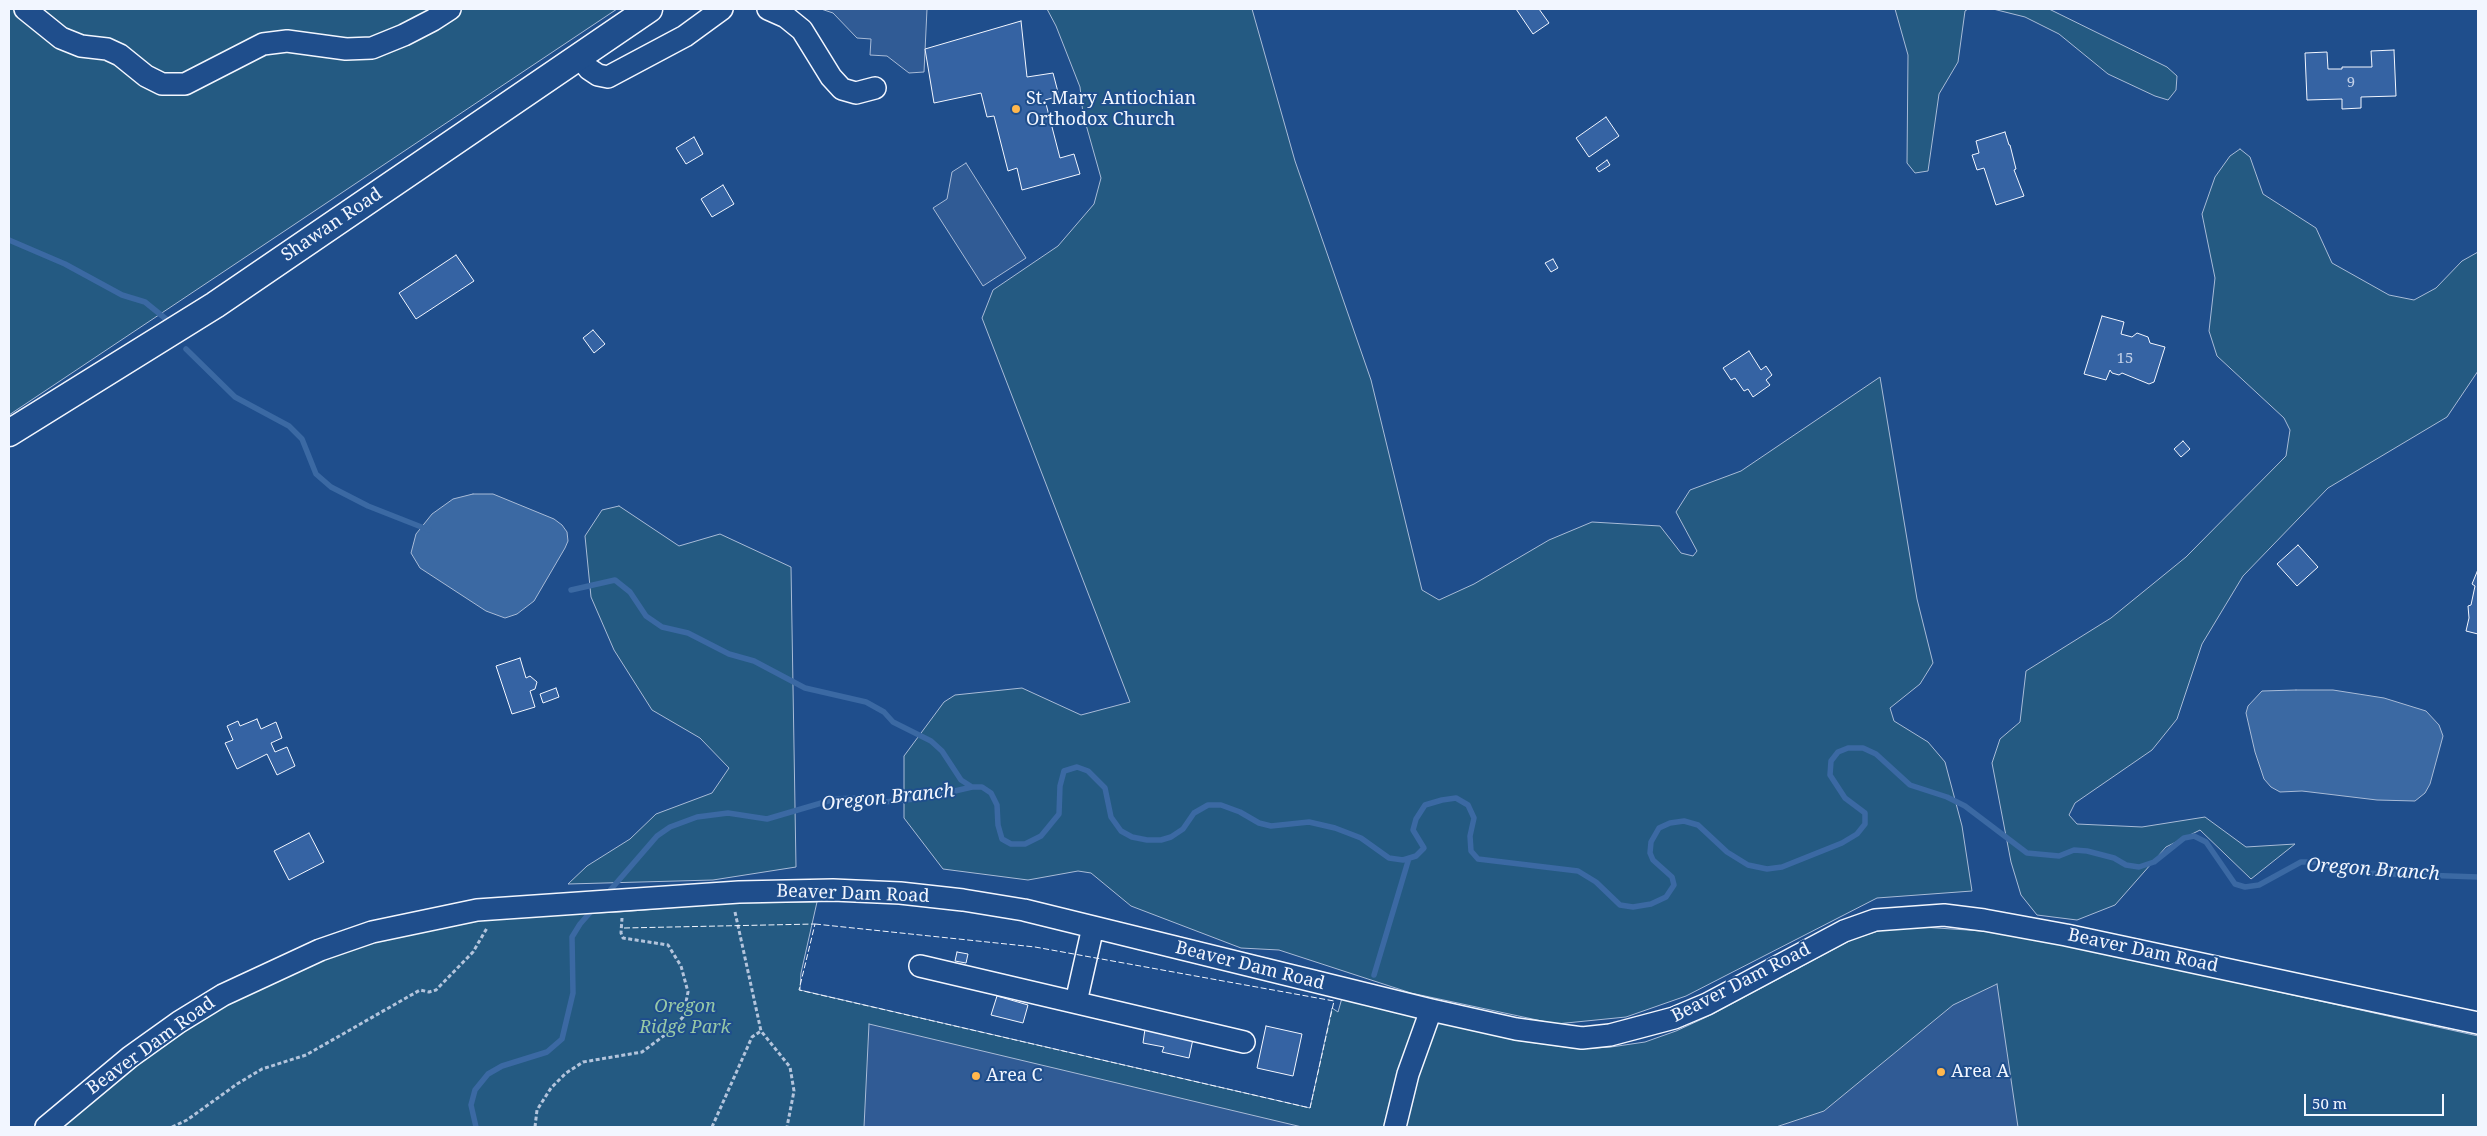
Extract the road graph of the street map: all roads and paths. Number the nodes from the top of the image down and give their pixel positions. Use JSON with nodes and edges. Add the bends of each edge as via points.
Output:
{"nodes":[{"id":1,"x":25,"y":9,"type":"edge"},
{"id":2,"x":450,"y":9,"type":"edge"},
{"id":3,"x":649,"y":9,"type":"edge"},
{"id":4,"x":722,"y":9,"type":"edge"},
{"id":5,"x":768,"y":9,"type":"edge"},
{"id":6,"x":579,"y":56,"type":"junction"},
{"id":7,"x":875,"y":88,"type":"dead end"},
{"id":8,"x":9,"y":433,"type":"edge"},
{"id":9,"x":731,"y":893,"type":"junction"},
{"id":10,"x":623,"y":900,"type":"junction"},
{"id":11,"x":488,"y":925,"type":"dead end"},
{"id":12,"x":1093,"y":927,"type":"junction"},
{"id":13,"x":920,"y":966,"type":"dead end"},
{"id":14,"x":1076,"y":1002,"type":"junction"},
{"id":15,"x":1431,"y":1010,"type":"junction"},
{"id":16,"x":2478,"y":1023,"type":"edge"},
{"id":17,"x":761,"y":1030,"type":"junction"},
{"id":18,"x":1244,"y":1042,"type":"dead end"},
{"id":19,"x":46,"y":1127,"type":"edge"},
{"id":20,"x":172,"y":1127,"type":"edge"},
{"id":21,"x":535,"y":1127,"type":"edge"},
{"id":22,"x":712,"y":1127,"type":"edge"},
{"id":23,"x":787,"y":1127,"type":"edge"},
{"id":24,"x":1395,"y":1127,"type":"edge"}],
"edges":[{"from":1,"to":2,"type":"street","via":[[61,38],[82,46],[108,49],[162,84],[185,84],[263,44],[287,41],[346,50],[372,48],[404,35]]},
{"from":3,"to":6,"type":"main road","name":"Shawan Road"},
{"from":4,"to":6,"type":"street","via":[[684,36],[608,77],[589,69]]},
{"from":5,"to":7,"type":"street","via":[[786,17],[802,30],[831,77],[842,88],[856,94]]},
{"from":6,"to":8,"type":"main road","name":"Shawan Road","via":[[215,304]]},
{"from":9,"to":10,"type":"street","name":"Beaver Dam Road"},
{"from":9,"to":12,"type":"street","name":"Beaver Dam Road","via":[[833,890],[900,893],[1024,910]]},
{"from":9,"to":17,"type":"path"},
{"from":10,"to":19,"type":"street","name":"Beaver Dam Road","via":[[477,910],[372,932],[320,950],[232,990],[179,1022],[130,1057]]},
{"from":10,"to":21,"type":"path","via":[[623,938],[668,945],[681,966],[688,992],[683,1017],[642,1052],[583,1062],[566,1073],[551,1088],[537,1110]]},
{"from":11,"to":20,"type":"path","via":[[473,952],[436,990],[420,990],[306,1055],[262,1069]]},
{"from":12,"to":14,"type":"street"},
{"from":12,"to":15,"type":"street","name":"Beaver Dam Road"},
{"from":13,"to":14,"type":"street"},
{"from":14,"to":18,"type":"street"},
{"from":15,"to":16,"type":"street","name":"Beaver Dam Road","via":[[1553,1036],[1610,1036],[1674,1018],[1707,1004],[1844,931],[1875,920],[1944,915],[2066,935]]},
{"from":15,"to":24,"type":"street","via":[[1408,1074]]},
{"from":17,"to":22,"type":"path","via":[[752,1038]]},
{"from":17,"to":23,"type":"path","via":[[790,1067],[794,1091]]}]}
